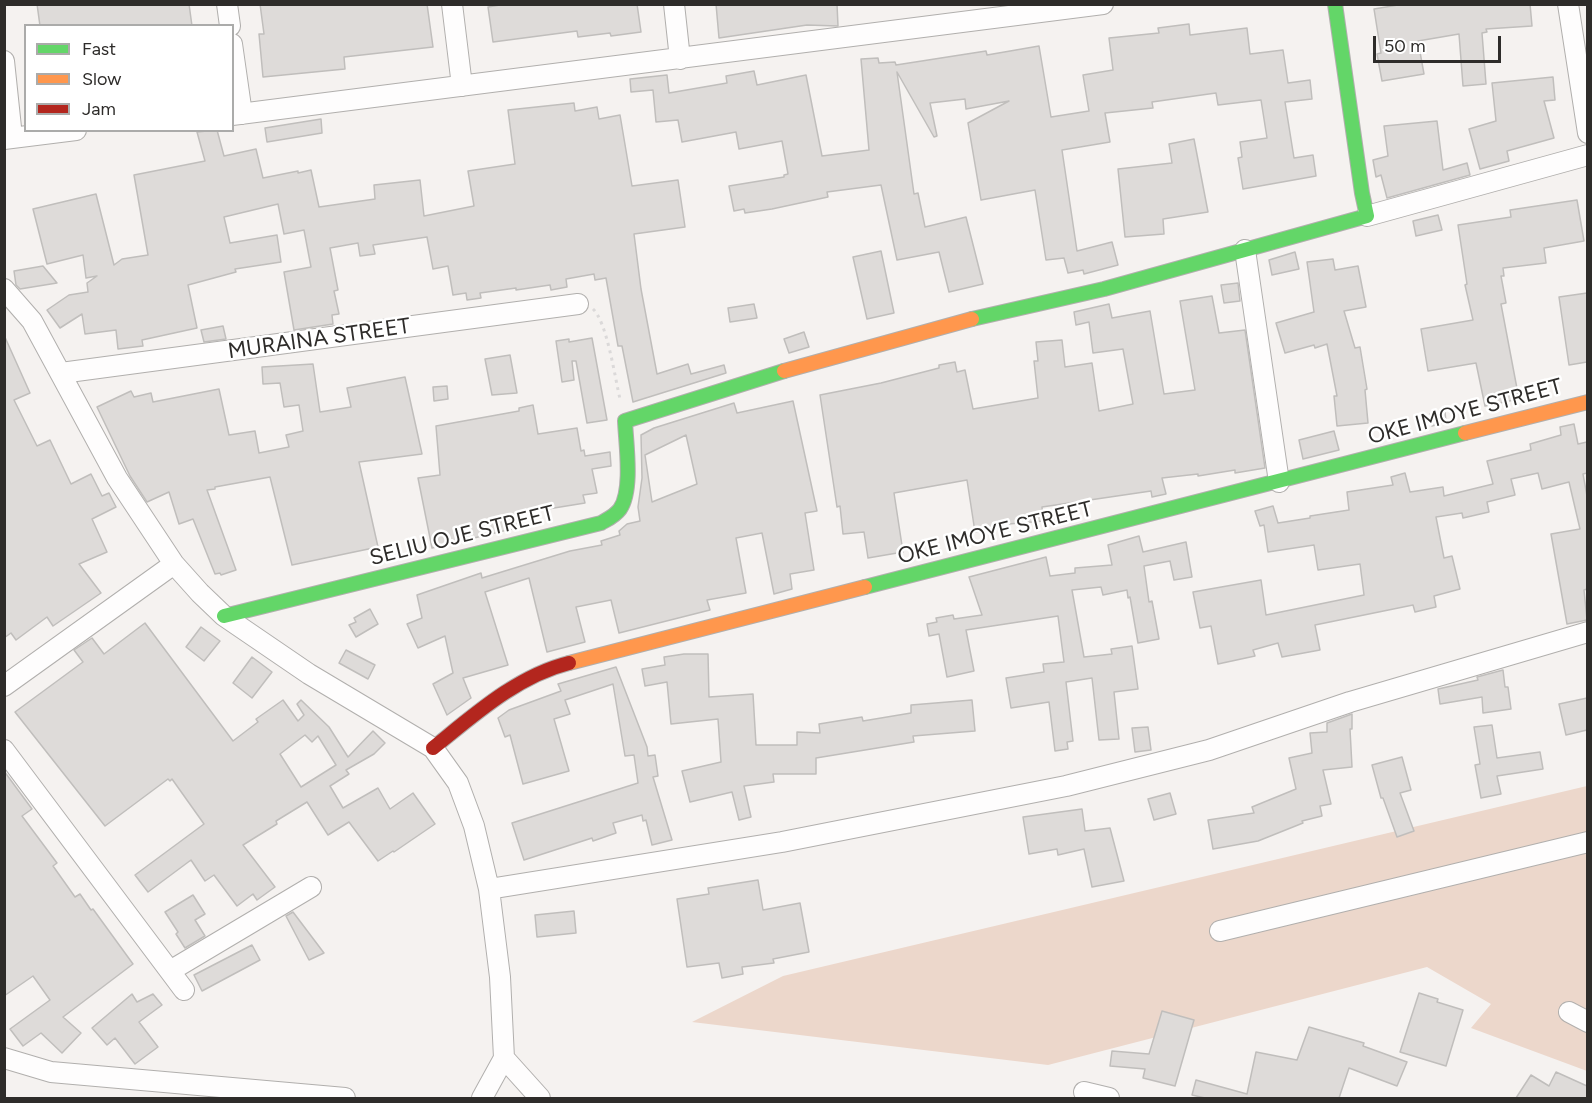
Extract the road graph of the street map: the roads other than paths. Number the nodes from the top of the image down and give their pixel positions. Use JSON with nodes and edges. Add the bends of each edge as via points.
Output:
{"nodes":[{"id":1,"x":227,"y":4,"type":"edge"},
{"id":2,"x":452,"y":4,"type":"edge"},
{"id":3,"x":674,"y":4,"type":"edge"},
{"id":4,"x":1335,"y":4,"type":"edge"},
{"id":5,"x":1568,"y":4,"type":"edge"},
{"id":6,"x":1103,"y":5,"type":"edge"},
{"id":7,"x":230,"y":24,"type":"edge"},
{"id":8,"x":680,"y":59,"type":"junction"},
{"id":9,"x":4,"y":61,"type":"edge"},
{"id":10,"x":234,"y":72,"type":"edge"},
{"id":11,"x":462,"y":86,"type":"junction"},
{"id":12,"x":237,"y":115,"type":"edge"},
{"id":13,"x":59,"y":132,"type":"edge"},
{"id":14,"x":1587,"y":133,"type":"edge"},
{"id":15,"x":8,"y":138,"type":"edge"},
{"id":16,"x":1587,"y":155,"type":"edge"},
{"id":17,"x":1367,"y":216,"type":"junction"},
{"id":18,"x":1245,"y":250,"type":"junction"},
{"id":19,"x":4,"y":289,"type":"edge"},
{"id":20,"x":578,"y":304,"type":"road end"},
{"id":21,"x":61,"y":373,"type":"junction"},
{"id":22,"x":1587,"y":402,"type":"edge"},
{"id":23,"x":1279,"y":482,"type":"junction"},
{"id":24,"x":174,"y":564,"type":"junction"},
{"id":25,"x":224,"y":616,"type":"junction"},
{"id":26,"x":1587,"y":632,"type":"edge"},
{"id":27,"x":4,"y":686,"type":"edge"},
{"id":28,"x":433,"y":748,"type":"junction"},
{"id":29,"x":4,"y":750,"type":"edge"},
{"id":30,"x":1587,"y":842,"type":"edge"},
{"id":31,"x":311,"y":887,"type":"dead end"},
{"id":32,"x":489,"y":889,"type":"junction"},
{"id":33,"x":1220,"y":931,"type":"dead end"},
{"id":34,"x":170,"y":971,"type":"junction"},
{"id":35,"x":184,"y":990,"type":"dead end"},
{"id":36,"x":1569,"y":1012,"type":"dead end"},
{"id":37,"x":1587,"y":1022,"type":"edge"},
{"id":38,"x":4,"y":1058,"type":"edge"},
{"id":39,"x":504,"y":1058,"type":"junction"},
{"id":40,"x":1084,"y":1092,"type":"dead end"},
{"id":41,"x":345,"y":1098,"type":"edge"},
{"id":42,"x":482,"y":1098,"type":"edge"},
{"id":43,"x":540,"y":1098,"type":"edge"},
{"id":44,"x":1109,"y":1098,"type":"edge"}],
"edges":[{"from":1,"to":7,"type":"street"},
{"from":2,"to":11,"type":"street"},
{"from":3,"to":8,"type":"street"},
{"from":4,"to":17,"type":"street"},
{"from":5,"to":14,"type":"street"},
{"from":6,"to":8,"type":"street"},
{"from":8,"to":11,"type":"street"},
{"from":9,"to":15,"type":"street"},
{"from":10,"to":12,"type":"street"},
{"from":11,"to":12,"type":"street"},
{"from":13,"to":15,"type":"street"},
{"from":16,"to":17,"type":"street"},
{"from":17,"to":18,"type":"street"},
{"from":18,"to":23,"type":"street"},
{"from":18,"to":25,"type":"street","name":"SELIU OJE STREET","via":[[816,361],[625,421],[623,504],[615,516],[601,523]]},
{"from":19,"to":21,"type":"street","via":[[32,321]]},
{"from":20,"to":21,"type":"street","name":"MURAINA STREET"},
{"from":21,"to":24,"type":"street","via":[[117,478]]},
{"from":22,"to":23,"type":"street","name":"OKE IMOYE STREET"},
{"from":23,"to":28,"type":"street","name":"OKE IMOYE STREET","via":[[553,667],[496,698]]},
{"from":24,"to":25,"type":"street"},
{"from":24,"to":27,"type":"street"},
{"from":25,"to":28,"type":"street","via":[[309,674]]},
{"from":26,"to":32,"type":"street","via":[[1350,702],[1209,750],[1066,786],[782,843]]},
{"from":28,"to":32,"type":"street","via":[[458,783],[474,826]]},
{"from":29,"to":34,"type":"street"},
{"from":30,"to":33,"type":"street"},
{"from":31,"to":34,"type":"street"},
{"from":32,"to":39,"type":"street","via":[[501,977]]},
{"from":34,"to":35,"type":"street"},
{"from":36,"to":37,"type":"street"},
{"from":38,"to":41,"type":"street","via":[[51,1072]]},
{"from":39,"to":42,"type":"street"},
{"from":39,"to":43,"type":"street"},
{"from":40,"to":44,"type":"street"}]}
